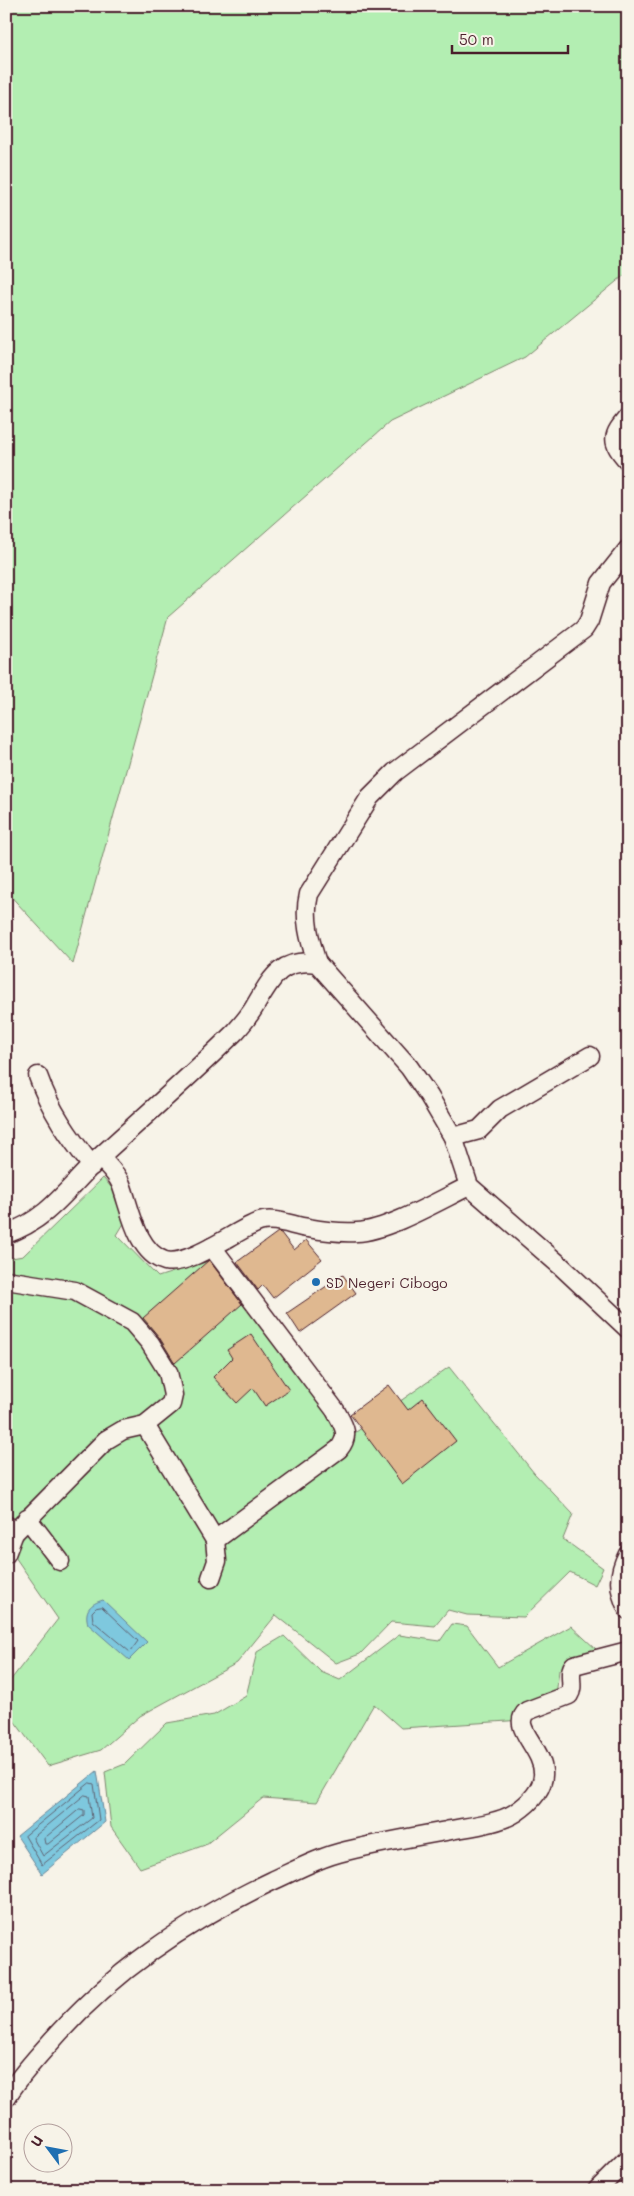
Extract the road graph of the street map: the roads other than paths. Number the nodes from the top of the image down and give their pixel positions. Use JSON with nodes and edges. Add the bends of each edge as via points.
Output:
{"nodes":[{"id":1,"x":628,"y":417,"type":"edge"},
{"id":2,"x":628,"y":461,"type":"edge"},
{"id":3,"x":628,"y":550,"type":"edge"},
{"id":4,"x":317,"y":963,"type":"junction"},
{"id":5,"x":590,"y":1056,"type":"dead end"},
{"id":6,"x":38,"y":1076,"type":"dead end"},
{"id":7,"x":453,"y":1137,"type":"junction"},
{"id":8,"x":96,"y":1161,"type":"junction"},
{"id":9,"x":469,"y":1186,"type":"junction"},
{"id":10,"x":6,"y":1234,"type":"edge"},
{"id":11,"x":212,"y":1247,"type":"junction"},
{"id":12,"x":6,"y":1280,"type":"edge"},
{"id":13,"x":628,"y":1329,"type":"edge"},
{"id":14,"x":145,"y":1425,"type":"junction"},
{"id":15,"x":27,"y":1518,"type":"junction"},
{"id":16,"x":10,"y":1529,"type":"edge"},
{"id":17,"x":215,"y":1540,"type":"junction"},
{"id":18,"x":6,"y":1554,"type":"edge"},
{"id":19,"x":628,"y":1554,"type":"edge"},
{"id":20,"x":60,"y":1561,"type":"dead end"},
{"id":21,"x":212,"y":1578,"type":"dead end"},
{"id":22,"x":628,"y":1610,"type":"edge"},
{"id":23,"x":628,"y":1651,"type":"edge"},
{"id":24,"x":6,"y":2098,"type":"edge"},
{"id":25,"x":628,"y":2159,"type":"edge"},
{"id":26,"x":598,"y":2189,"type":"edge"}],
"edges":[{"from":1,"to":2,"type":"street","via":[[614,438]]},
{"from":3,"to":4,"type":"street","via":[[601,583],[584,628],[395,772],[370,797],[309,894],[307,922]]},
{"from":4,"to":7,"type":"street","via":[[409,1067]]},
{"from":4,"to":8,"type":"street","via":[[304,961],[280,970],[236,1031]]},
{"from":5,"to":7,"type":"street","via":[[500,1109],[479,1130]]},
{"from":6,"to":8,"type":"street","via":[[46,1100],[59,1121]]},
{"from":7,"to":9,"type":"street"},
{"from":8,"to":10,"type":"street","via":[[46,1213],[31,1224]]},
{"from":8,"to":11,"type":"street","via":[[120,1182],[135,1228],[153,1253],[165,1261],[180,1260]]},
{"from":9,"to":11,"type":"street","via":[[387,1224],[359,1232],[329,1232],[277,1221],[260,1222]]},
{"from":9,"to":13,"type":"street"},
{"from":11,"to":17,"type":"street","via":[[335,1410],[346,1430],[339,1449]]},
{"from":12,"to":14,"type":"street","via":[[75,1291],[132,1322],[168,1372],[173,1395],[171,1404]]},
{"from":14,"to":15,"type":"street","via":[[123,1430],[106,1440]]},
{"from":14,"to":17,"type":"street"},
{"from":15,"to":16,"type":"street"},
{"from":15,"to":20,"type":"street"},
{"from":16,"to":18,"type":"street"},
{"from":17,"to":21,"type":"street","via":[[218,1550]]},
{"from":19,"to":22,"type":"street","via":[[619,1580],[620,1595]]},
{"from":23,"to":24,"type":"street","via":[[574,1665],[569,1696],[527,1711],[522,1716],[522,1726],[544,1774],[543,1782],[527,1804],[512,1814],[481,1824],[333,1854],[198,1919],[118,1975],[59,2032],[15,2082]]},
{"from":25,"to":26,"type":"street"}]}
